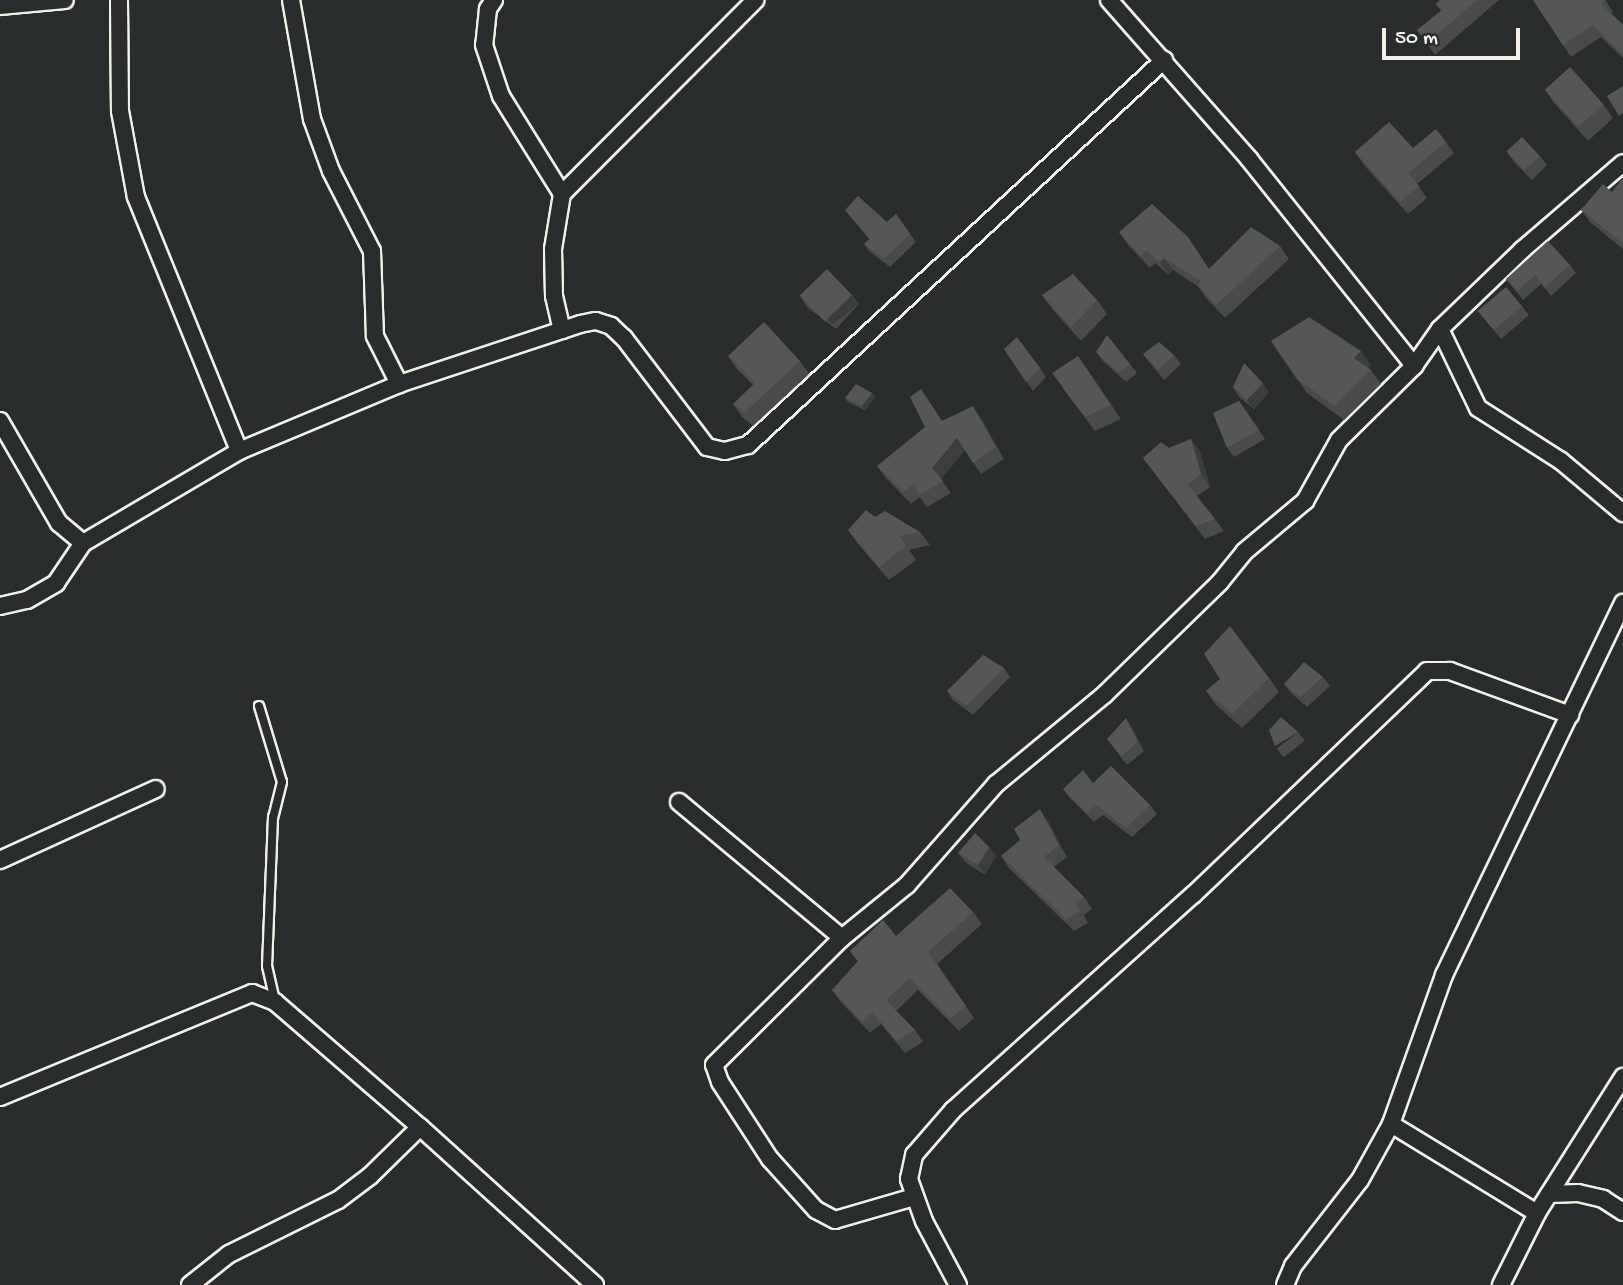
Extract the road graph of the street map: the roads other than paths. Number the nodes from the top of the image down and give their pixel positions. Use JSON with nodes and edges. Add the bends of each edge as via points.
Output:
{"nodes":[{"id":1,"x":65,"y":0,"type":"edge"},
{"id":2,"x":119,"y":0,"type":"edge"},
{"id":3,"x":291,"y":0,"type":"edge"},
{"id":4,"x":494,"y":0,"type":"edge"},
{"id":5,"x":755,"y":0,"type":"edge"},
{"id":6,"x":1109,"y":0,"type":"edge"},
{"id":7,"x":0,"y":6,"type":"edge"},
{"id":8,"x":1164,"y":60,"type":"junction"},
{"id":9,"x":1623,"y":163,"type":"edge"},
{"id":10,"x":562,"y":194,"type":"junction"},
{"id":11,"x":1440,"y":329,"type":"junction"},
{"id":12,"x":562,"y":330,"type":"junction"},
{"id":13,"x":1414,"y":366,"type":"junction"},
{"id":14,"x":399,"y":384,"type":"junction"},
{"id":15,"x":0,"y":421,"type":"edge"},
{"id":16,"x":239,"y":451,"type":"junction"},
{"id":17,"x":1623,"y":513,"type":"edge"},
{"id":18,"x":83,"y":543,"type":"junction"},
{"id":19,"x":1623,"y":603,"type":"edge"},
{"id":20,"x":0,"y":606,"type":"edge"},
{"id":21,"x":259,"y":706,"type":"dead end"},
{"id":22,"x":1570,"y":715,"type":"junction"},
{"id":23,"x":156,"y":789,"type":"dead end"},
{"id":24,"x":679,"y":802,"type":"dead end"},
{"id":25,"x":0,"y":860,"type":"edge"},
{"id":26,"x":842,"y":938,"type":"junction"},
{"id":27,"x":275,"y":1002,"type":"junction"},
{"id":28,"x":1623,"y":1077,"type":"edge"},
{"id":29,"x":0,"y":1097,"type":"edge"},
{"id":30,"x":1391,"y":1124,"type":"junction"},
{"id":31,"x":420,"y":1127,"type":"junction"},
{"id":32,"x":1549,"y":1194,"type":"junction"},
{"id":33,"x":914,"y":1197,"type":"junction"},
{"id":34,"x":1623,"y":1212,"type":"edge"},
{"id":35,"x":1536,"y":1213,"type":"junction"},
{"id":36,"x":190,"y":1285,"type":"edge"},
{"id":37,"x":595,"y":1285,"type":"edge"},
{"id":38,"x":958,"y":1285,"type":"edge"},
{"id":39,"x":1285,"y":1285,"type":"edge"},
{"id":40,"x":1501,"y":1285,"type":"edge"}],
"edges":[{"from":1,"to":7,"type":"street"},
{"from":2,"to":16,"type":"street","via":[[120,111],[136,197]]},
{"from":3,"to":14,"type":"street","via":[[312,119],[331,171],[372,251],[375,336]]},
{"from":4,"to":10,"type":"street","via":[[488,9],[484,45],[501,96]]},
{"from":5,"to":10,"type":"street"},
{"from":6,"to":8,"type":"street"},
{"from":8,"to":12,"type":"street","via":[[748,445],[725,451],[707,447],[611,326],[596,321]]},
{"from":8,"to":13,"type":"street"},
{"from":9,"to":11,"type":"street"},
{"from":10,"to":12,"type":"street","via":[[553,250],[554,296]]},
{"from":11,"to":13,"type":"street"},
{"from":11,"to":17,"type":"street","via":[[1478,408],[1561,461]]},
{"from":12,"to":14,"type":"street"},
{"from":13,"to":26,"type":"street","via":[[1339,440],[1305,501],[1244,552],[1220,582],[1104,695],[996,784],[907,885]]},
{"from":14,"to":16,"type":"street"},
{"from":15,"to":18,"type":"street","via":[[59,523]]},
{"from":16,"to":18,"type":"street"},
{"from":18,"to":20,"type":"street","via":[[55,583],[27,600]]},
{"from":19,"to":22,"type":"street"},
{"from":21,"to":27,"type":"lane","via":[[282,782],[273,817],[267,966]]},
{"from":22,"to":30,"type":"street","via":[[1444,975]]},
{"from":22,"to":33,"type":"street","via":[[1450,671],[1427,671],[1193,895],[929,1135],[914,1155],[909,1179]]},
{"from":23,"to":25,"type":"street"},
{"from":24,"to":26,"type":"street"},
{"from":26,"to":33,"type":"street","via":[[714,1065],[720,1082],[770,1159],[816,1210],[835,1220]]},
{"from":27,"to":29,"type":"street","via":[[252,993],[228,1001]]},
{"from":27,"to":31,"type":"street"},
{"from":28,"to":32,"type":"street"},
{"from":30,"to":35,"type":"street"},
{"from":30,"to":39,"type":"street","via":[[1360,1180],[1293,1266]]},
{"from":31,"to":36,"type":"street","via":[[338,1200],[229,1254]]},
{"from":31,"to":37,"type":"street"},
{"from":32,"to":34,"type":"street","via":[[1578,1193],[1603,1199]]},
{"from":32,"to":35,"type":"street"},
{"from":33,"to":38,"type":"street"},
{"from":35,"to":40,"type":"street"}]}
